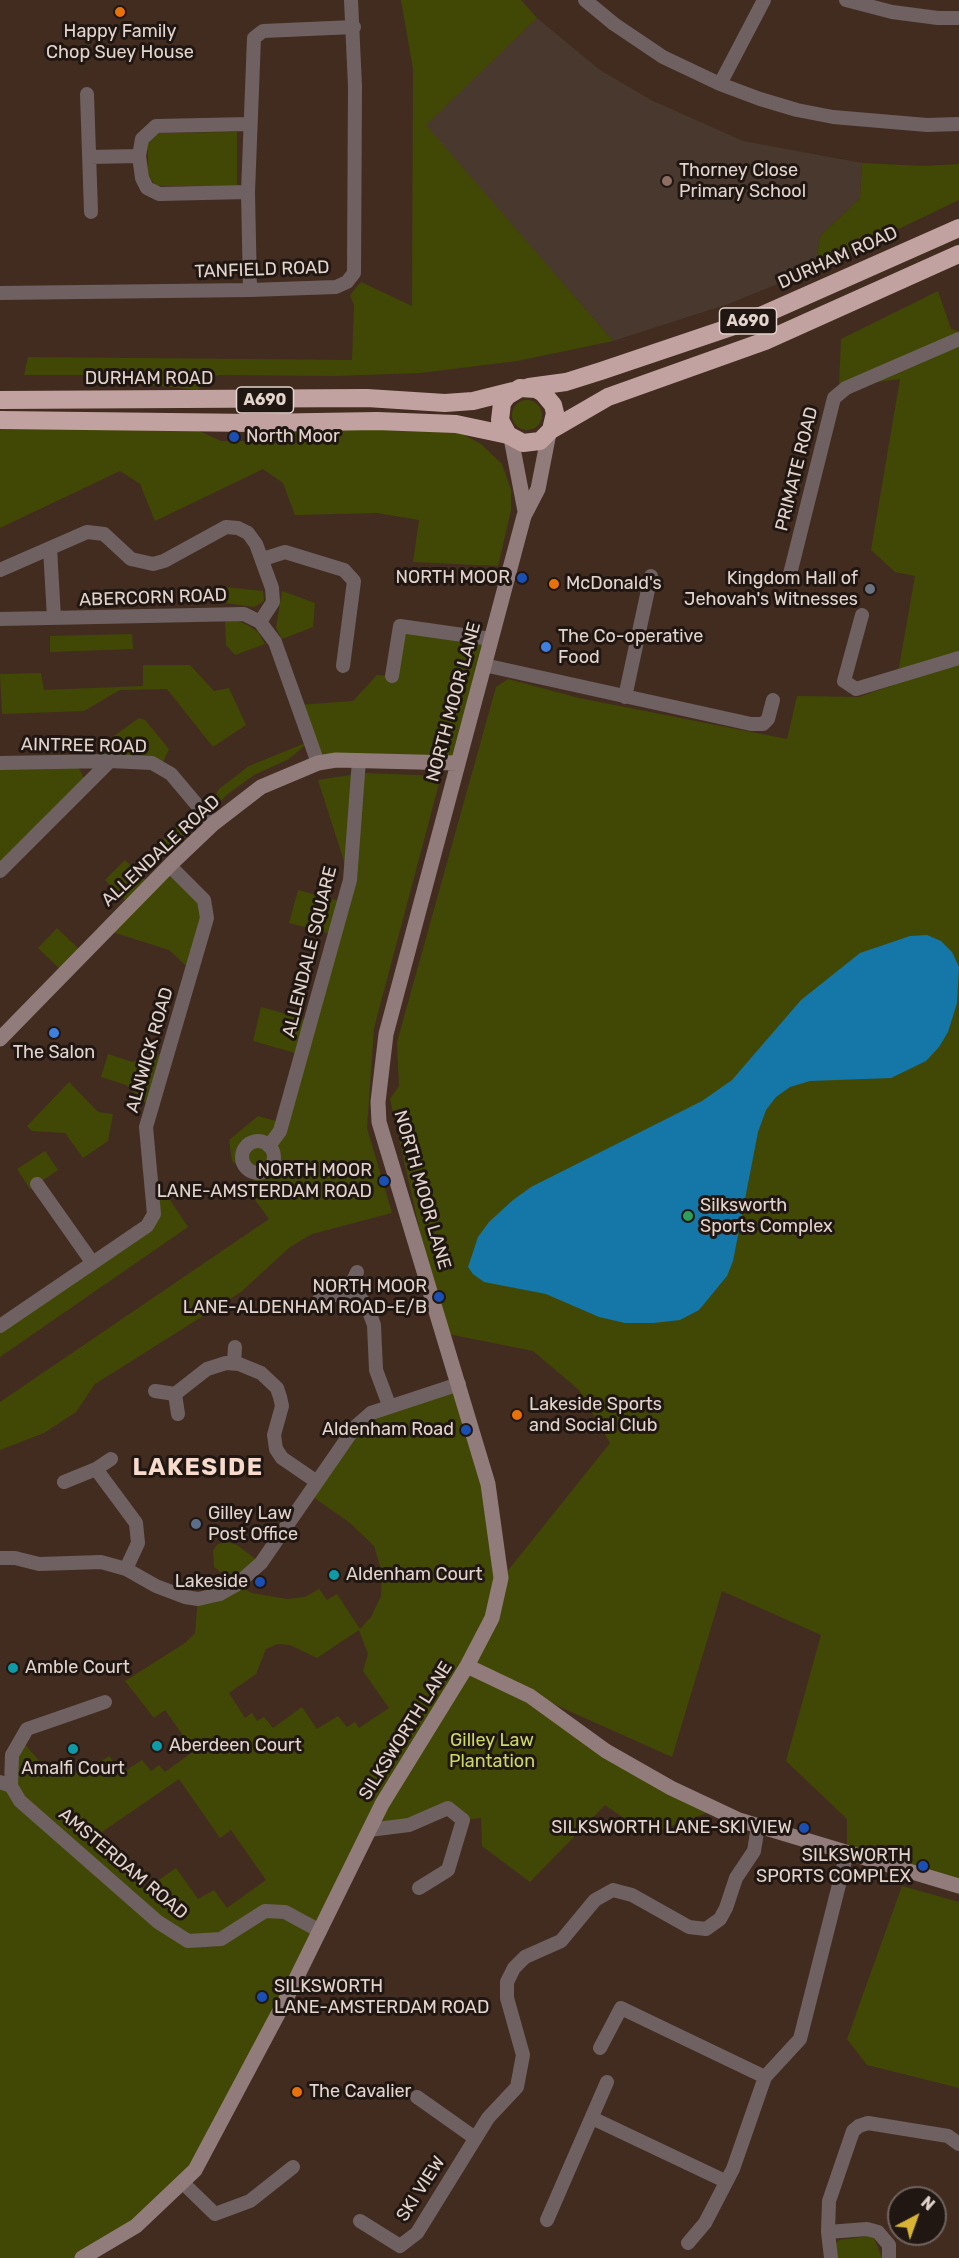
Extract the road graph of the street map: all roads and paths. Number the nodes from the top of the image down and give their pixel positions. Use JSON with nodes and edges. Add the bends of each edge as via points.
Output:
{"nodes":[{"id":1,"x":351,"y":0,"type":"edge"},
{"id":2,"x":585,"y":0,"type":"edge"},
{"id":3,"x":764,"y":0,"type":"edge"},
{"id":4,"x":846,"y":0,"type":"edge"},
{"id":5,"x":959,"y":18,"type":"edge"},
{"id":6,"x":354,"y":27,"type":"junction"},
{"id":7,"x":720,"y":84,"type":"junction"},
{"id":8,"x":87,"y":94,"type":"dead end"},
{"id":9,"x":250,"y":124,"type":"junction"},
{"id":10,"x":959,"y":124,"type":"edge"},
{"id":11,"x":139,"y":156,"type":"junction"},
{"id":12,"x":89,"y":157,"type":"junction"},
{"id":13,"x":248,"y":192,"type":"junction"},
{"id":14,"x":91,"y":212,"type":"dead end"},
{"id":15,"x":959,"y":228,"type":"edge"},
{"id":16,"x":959,"y":254,"type":"edge"},
{"id":17,"x":250,"y":290,"type":"junction"},
{"id":18,"x":0,"y":292,"type":"edge"},
{"id":19,"x":959,"y":339,"type":"edge"},
{"id":20,"x":520,"y":389,"type":"junction"},
{"id":21,"x":0,"y":400,"type":"edge"},
{"id":22,"x":0,"y":420,"type":"edge"},
{"id":23,"x":550,"y":431,"type":"junction"},
{"id":24,"x":509,"y":437,"type":"junction"},
{"id":25,"x":525,"y":511,"type":"junction"},
{"id":26,"x":50,"y":548,"type":"junction"},
{"id":27,"x":263,"y":559,"type":"junction"},
{"id":28,"x":0,"y":570,"type":"edge"},
{"id":29,"x":651,"y":576,"type":"dead end"},
{"id":30,"x":789,"y":578,"type":"dead end"},
{"id":31,"x":862,"y":615,"type":"dead end"},
{"id":32,"x":54,"y":618,"type":"junction"},
{"id":33,"x":0,"y":619,"type":"edge"},
{"id":34,"x":260,"y":622,"type":"junction"},
{"id":35,"x":491,"y":639,"type":"junction"},
{"id":36,"x":959,"y":658,"type":"edge"},
{"id":37,"x":484,"y":665,"type":"junction"},
{"id":38,"x":343,"y":666,"type":"dead end"},
{"id":39,"x":392,"y":676,"type":"dead end"},
{"id":40,"x":625,"y":697,"type":"junction"},
{"id":41,"x":773,"y":700,"type":"dead end"},
{"id":42,"x":360,"y":760,"type":"junction"},
{"id":43,"x":110,"y":761,"type":"junction"},
{"id":44,"x":0,"y":763,"type":"edge"},
{"id":45,"x":318,"y":763,"type":"junction"},
{"id":46,"x":458,"y":763,"type":"junction"},
{"id":47,"x":213,"y":824,"type":"junction"},
{"id":48,"x":170,"y":866,"type":"junction"},
{"id":49,"x":0,"y":871,"type":"edge"},
{"id":50,"x":3,"y":1031,"type":"edge"},
{"id":51,"x":269,"y":1146,"type":"dead end"},
{"id":52,"x":38,"y":1184,"type":"dead end"},
{"id":53,"x":92,"y":1262,"type":"junction"},
{"id":54,"x":357,"y":1272,"type":"dead end"},
{"id":55,"x":349,"y":1290,"type":"junction"},
{"id":56,"x":319,"y":1300,"type":"dead end"},
{"id":57,"x":0,"y":1326,"type":"edge"},
{"id":58,"x":235,"y":1347,"type":"dead end"},
{"id":59,"x":234,"y":1363,"type":"junction"},
{"id":60,"x":459,"y":1384,"type":"junction"},
{"id":61,"x":155,"y":1391,"type":"dead end"},
{"id":62,"x":175,"y":1394,"type":"junction"},
{"id":63,"x":388,"y":1405,"type":"junction"},
{"id":64,"x":178,"y":1414,"type":"dead end"},
{"id":65,"x":111,"y":1459,"type":"dead end"},
{"id":66,"x":96,"y":1469,"type":"junction"},
{"id":67,"x":64,"y":1482,"type":"dead end"},
{"id":68,"x":317,"y":1482,"type":"junction"},
{"id":69,"x":0,"y":1558,"type":"edge"},
{"id":70,"x":126,"y":1569,"type":"junction"},
{"id":71,"x":467,"y":1666,"type":"junction"},
{"id":72,"x":105,"y":1702,"type":"dead end"},
{"id":73,"x":5,"y":1784,"type":"edge"},
{"id":74,"x":758,"y":1826,"type":"junction"},
{"id":75,"x":369,"y":1830,"type":"junction"},
{"id":76,"x":847,"y":1853,"type":"junction"},
{"id":77,"x":959,"y":1886,"type":"edge"},
{"id":78,"x":419,"y":1888,"type":"dead end"},
{"id":79,"x":320,"y":1931,"type":"junction"},
{"id":80,"x":600,"y":2048,"type":"dead end"},
{"id":81,"x":765,"y":2077,"type":"junction"},
{"id":82,"x":608,"y":2082,"type":"dead end"},
{"id":83,"x":417,"y":2097,"type":"dead end"},
{"id":84,"x":592,"y":2118,"type":"junction"},
{"id":85,"x":475,"y":2138,"type":"junction"},
{"id":86,"x":959,"y":2144,"type":"edge"},
{"id":87,"x":292,"y":2167,"type":"dead end"},
{"id":88,"x":725,"y":2181,"type":"junction"},
{"id":89,"x":182,"y":2182,"type":"junction"},
{"id":90,"x":547,"y":2220,"type":"dead end"},
{"id":91,"x":360,"y":2221,"type":"dead end"},
{"id":92,"x":828,"y":2232,"type":"junction"},
{"id":93,"x":688,"y":2243,"type":"dead end"},
{"id":94,"x":82,"y":2258,"type":"edge"},
{"id":95,"x":831,"y":2258,"type":"edge"},
{"id":96,"x":889,"y":2258,"type":"edge"}],
"edges":[{"from":1,"to":6,"type":"street","name":"TANFIELD ROAD"},
{"from":2,"to":7,"type":"street","via":[[663,57]]},
{"from":3,"to":7,"type":"street"},
{"from":4,"to":5,"type":"street","via":[[891,12]]},
{"from":6,"to":9,"type":"street","via":[[263,31],[254,38]]},
{"from":6,"to":17,"type":"street","name":"TANFIELD ROAD","via":[[354,273],[336,287]]},
{"from":7,"to":10,"type":"street","via":[[797,111],[832,117]]},
{"from":8,"to":12,"type":"street"},
{"from":9,"to":11,"type":"street","via":[[156,126],[142,139]]},
{"from":9,"to":13,"type":"street"},
{"from":11,"to":12,"type":"street"},
{"from":11,"to":13,"type":"street","via":[[147,188],[159,194]]},
{"from":12,"to":14,"type":"street"},
{"from":13,"to":17,"type":"street"},
{"from":15,"to":20,"type":"highway","name":"DURHAM ROAD","number":"A690","via":[[749,321],[566,382]]},
{"from":16,"to":23,"type":"highway","number":"A690","via":[[784,334],[608,397]]},
{"from":17,"to":18,"type":"street","name":"TANFIELD ROAD"},
{"from":19,"to":30,"type":"street","name":"PRIMATE ROAD","via":[[846,388],[834,398]]},
{"from":20,"to":21,"type":"highway","name":"DURHAM ROAD","number":"A690","via":[[444,404],[367,398]]},
{"from":20,"to":23,"type":"highway","via":[[543,393],[553,405]]},
{"from":20,"to":24,"type":"highway","via":[[502,403],[500,411]]},
{"from":22,"to":24,"type":"highway","number":"A690","via":[[456,424]]},
{"from":23,"to":24,"type":"highway","via":[[531,443]]},
{"from":23,"to":25,"type":"street","name":"NORTH MOOR LANE","via":[[538,489]]},
{"from":24,"to":25,"type":"street","name":"NORTH MOOR LANE"},
{"from":25,"to":35,"type":"street","name":"NORTH MOOR LANE"},
{"from":26,"to":27,"type":"street","via":[[87,532],[97,532],[113,540],[131,559],[153,564],[225,527],[248,533]]},
{"from":26,"to":28,"type":"street"},
{"from":26,"to":32,"type":"street"},
{"from":27,"to":34,"type":"street","via":[[273,602]]},
{"from":27,"to":38,"type":"street","via":[[285,552],[344,570],[354,581]]},
{"from":29,"to":40,"type":"street"},
{"from":31,"to":36,"type":"street","via":[[844,681],[856,689]]},
{"from":32,"to":33,"type":"street","name":"ABERCORN ROAD"},
{"from":32,"to":34,"type":"street","name":"ABERCORN ROAD","via":[[224,613],[244,614]]},
{"from":34,"to":45,"type":"street","via":[[275,642]]},
{"from":35,"to":37,"type":"street","name":"NORTH MOOR LANE"},
{"from":35,"to":39,"type":"street","via":[[400,626]]},
{"from":37,"to":40,"type":"street"},
{"from":37,"to":46,"type":"street","name":"NORTH MOOR LANE"},
{"from":40,"to":41,"type":"street","via":[[751,724],[763,724],[768,719]]},
{"from":42,"to":45,"type":"street","name":"ALLENDALE ROAD"},
{"from":42,"to":46,"type":"street","name":"ALLENDALE ROAD"},
{"from":42,"to":51,"type":"street","name":"ALLENDALE SQUARE","via":[[350,880],[280,1131]]},
{"from":43,"to":44,"type":"street","name":"AINTREE ROAD"},
{"from":43,"to":47,"type":"street","name":"AINTREE ROAD","via":[[141,761],[161,767]]},
{"from":43,"to":49,"type":"street"},
{"from":45,"to":47,"type":"street","name":"ALLENDALE ROAD","via":[[261,787]]},
{"from":46,"to":60,"type":"street","name":"NORTH MOOR LANE","via":[[386,1034],[378,1102],[379,1122]]},
{"from":47,"to":48,"type":"street","name":"ALLENDALE ROAD"},
{"from":48,"to":50,"type":"street","name":"ALLENDALE ROAD"},
{"from":48,"to":53,"type":"street","name":"ALNWICK ROAD","via":[[204,900],[207,918],[146,1127],[154,1214],[147,1226]]},
{"from":52,"to":53,"type":"street"},
{"from":53,"to":57,"type":"street","name":"ALNWICK ROAD"},
{"from":54,"to":55,"type":"street"},
{"from":55,"to":56,"type":"street"},
{"from":55,"to":63,"type":"street","via":[[359,1296],[372,1316],[376,1370]]},
{"from":58,"to":59,"type":"street"},
{"from":59,"to":62,"type":"street","via":[[207,1369]]},
{"from":59,"to":68,"type":"street","via":[[261,1373],[277,1388],[282,1406],[274,1435],[276,1449],[282,1458]]},
{"from":60,"to":63,"type":"street"},
{"from":60,"to":71,"type":"street","name":"NORTH MOOR LANE","via":[[488,1484],[501,1578],[492,1618]]},
{"from":61,"to":62,"type":"street"},
{"from":62,"to":64,"type":"street"},
{"from":63,"to":68,"type":"street","via":[[355,1427]]},
{"from":65,"to":66,"type":"street"},
{"from":66,"to":67,"type":"street"},
{"from":66,"to":70,"type":"street","via":[[136,1523],[138,1543]]},
{"from":68,"to":70,"type":"street","via":[[261,1563],[220,1594],[198,1599],[185,1597]]},
{"from":69,"to":70,"type":"street","via":[[39,1564],[101,1562]]},
{"from":71,"to":74,"type":"street","name":"SILKSWORTH LANE","via":[[530,1696],[606,1751],[671,1788]]},
{"from":71,"to":75,"type":"street","name":"SILKSWORTH LANE"},
{"from":72,"to":73,"type":"street","name":"AMSTERDAM ROAD","via":[[27,1729],[12,1755]]},
{"from":73,"to":79,"type":"street","name":"AMSTERDAM ROAD","via":[[158,1922],[188,1941],[221,1939],[265,1911],[285,1912]]},
{"from":74,"to":76,"type":"street","name":"SILKSWORTH LANE"},
{"from":74,"to":85,"type":"street","name":"SKI VIEW","via":[[754,1851],[736,1878],[726,1908],[720,1919],[706,1929],[689,1928],[632,1895],[613,1890],[595,1900],[561,1941],[525,1957],[514,1968],[507,1982],[507,1998],[523,2055],[518,2087]]},
{"from":75,"to":78,"type":"street","via":[[409,1826],[448,1808],[462,1820],[448,1870]]},
{"from":75,"to":79,"type":"street","name":"SILKSWORTH LANE"},
{"from":76,"to":77,"type":"street","name":"SILKSWORTH LANE"},
{"from":76,"to":81,"type":"street","via":[[800,2039]]},
{"from":79,"to":89,"type":"street","name":"SILKSWORTH LANE","via":[[195,2169]]},
{"from":80,"to":81,"type":"street","via":[[621,2008]]},
{"from":81,"to":88,"type":"street","via":[[733,2169]]},
{"from":82,"to":84,"type":"street"},
{"from":83,"to":85,"type":"street"},
{"from":84,"to":88,"type":"street"},
{"from":84,"to":90,"type":"street"},
{"from":85,"to":91,"type":"street","name":"SKI VIEW","via":[[417,2233],[400,2246]]},
{"from":86,"to":92,"type":"street","via":[[948,2136],[868,2123],[853,2131],[829,2200]]},
{"from":87,"to":89,"type":"street","via":[[250,2201],[215,2214]]},
{"from":88,"to":93,"type":"street","via":[[705,2223]]},
{"from":89,"to":94,"type":"street","name":"SILKSWORTH LANE","via":[[136,2226]]},
{"from":92,"to":95,"type":"street"},
{"from":92,"to":96,"type":"street","via":[[878,2232],[889,2245]]}]}
